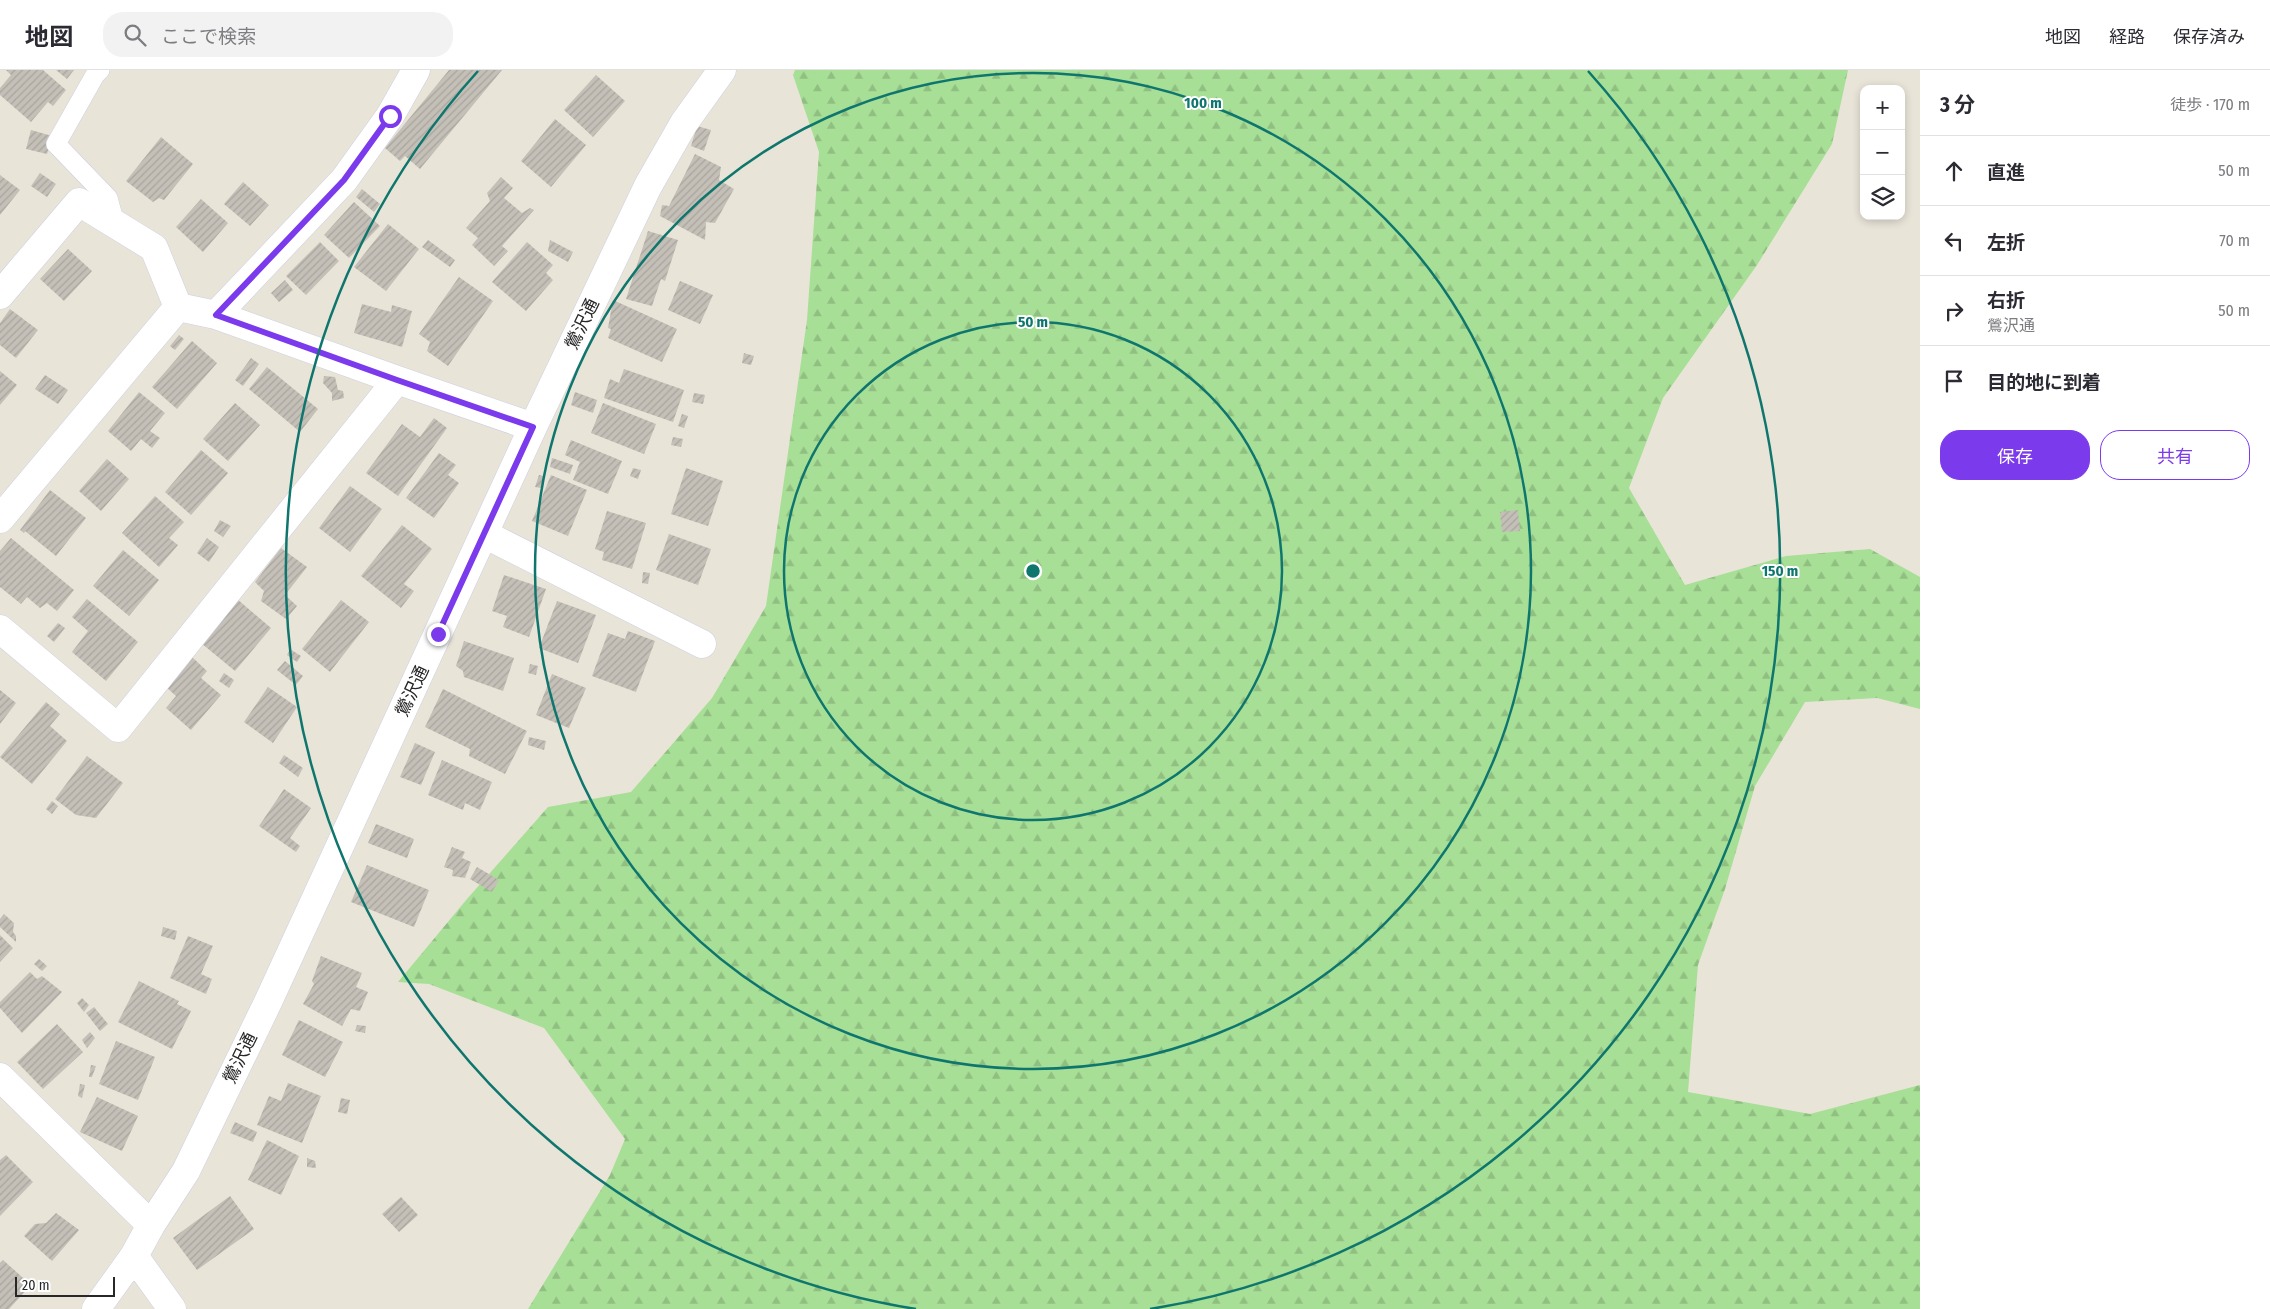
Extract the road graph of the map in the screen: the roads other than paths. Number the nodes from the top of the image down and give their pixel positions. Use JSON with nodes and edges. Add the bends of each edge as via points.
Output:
{"nodes":[{"id":1,"x":100,"y":70,"type":"edge"},
{"id":2,"x":416,"y":70,"type":"edge"},
{"id":3,"x":722,"y":70,"type":"edge"},
{"id":4,"x":115,"y":224,"type":"junction"},
{"id":5,"x":0,"y":295,"type":"edge"},
{"id":6,"x":178,"y":307,"type":"junction"},
{"id":7,"x":216,"y":315,"type":"junction"},
{"id":8,"x":397,"y":380,"type":"junction"},
{"id":9,"x":533,"y":427,"type":"junction"},
{"id":10,"x":0,"y":519,"type":"edge"},
{"id":11,"x":484,"y":534,"type":"junction"},
{"id":12,"x":0,"y":629,"type":"edge"},
{"id":13,"x":702,"y":644,"type":"dead end"},
{"id":14,"x":0,"y":1077,"type":"edge"},
{"id":15,"x":150,"y":1225,"type":"junction"},
{"id":16,"x":134,"y":1256,"type":"junction"},
{"id":17,"x":96,"y":1309,"type":"edge"},
{"id":18,"x":172,"y":1309,"type":"edge"}],
"edges":[{"from":1,"to":4,"type":"lane","via":[[56,144],[108,198]]},
{"from":2,"to":7,"type":"street","via":[[390,116],[344,180]]},
{"from":3,"to":9,"type":"street","name":"鶯沢通","via":[[684,123],[648,186]]},
{"from":4,"to":5,"type":"street","via":[[80,202]]},
{"from":4,"to":6,"type":"street","via":[[154,248]]},
{"from":6,"to":7,"type":"street"},
{"from":6,"to":10,"type":"street"},
{"from":7,"to":8,"type":"street"},
{"from":8,"to":9,"type":"street"},
{"from":8,"to":12,"type":"street","via":[[118,728]]},
{"from":9,"to":11,"type":"street","name":"鶯沢通"},
{"from":11,"to":13,"type":"street"},
{"from":11,"to":15,"type":"street","name":"鶯沢通","via":[[268,1002],[186,1171]]},
{"from":14,"to":15,"type":"street"},
{"from":15,"to":16,"type":"street","name":"鶯沢通"},
{"from":16,"to":17,"type":"street","name":"鶯沢通"},
{"from":16,"to":18,"type":"street"}]}
